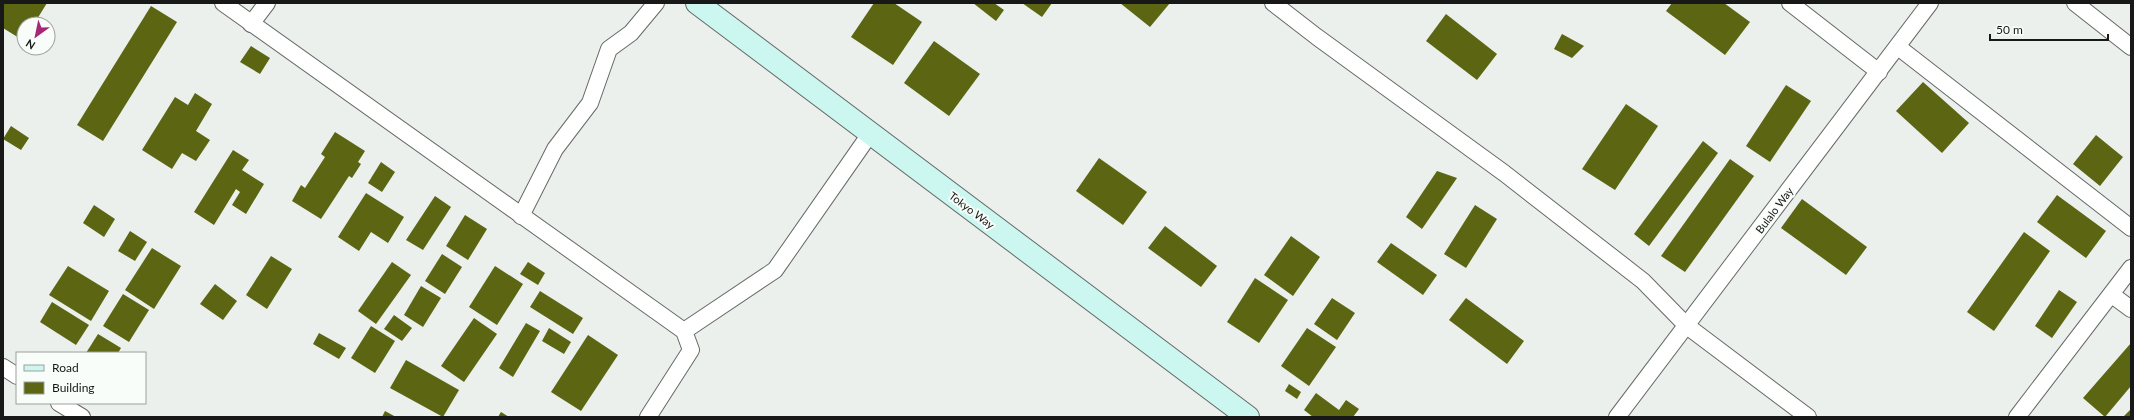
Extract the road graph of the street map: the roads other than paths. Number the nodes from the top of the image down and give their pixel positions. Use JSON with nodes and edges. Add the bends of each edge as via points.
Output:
{"nodes":[{"id":1,"x":223,"y":3,"type":"edge"},
{"id":2,"x":267,"y":3,"type":"edge"},
{"id":3,"x":656,"y":3,"type":"edge"},
{"id":4,"x":696,"y":3,"type":"edge"},
{"id":5,"x":1273,"y":3,"type":"edge"},
{"id":6,"x":1790,"y":3,"type":"edge"},
{"id":7,"x":1930,"y":3,"type":"edge"},
{"id":8,"x":2075,"y":3,"type":"edge"},
{"id":9,"x":251,"y":24,"type":"junction"},
{"id":10,"x":1898,"y":47,"type":"junction"},
{"id":11,"x":2131,"y":47,"type":"edge"},
{"id":12,"x":1879,"y":72,"type":"junction"},
{"id":13,"x":870,"y":134,"type":"junction"},
{"id":14,"x":521,"y":216,"type":"junction"},
{"id":15,"x":2131,"y":228,"type":"edge"},
{"id":16,"x":2131,"y":268,"type":"edge"},
{"id":17,"x":2112,"y":295,"type":"junction"},
{"id":18,"x":2131,"y":309,"type":"edge"},
{"id":19,"x":1687,"y":326,"type":"junction"},
{"id":20,"x":684,"y":331,"type":"junction"},
{"id":21,"x":3,"y":367,"type":"edge"},
{"id":22,"x":16,"y":375,"type":"edge"},
{"id":23,"x":62,"y":404,"type":"edge"},
{"id":24,"x":82,"y":417,"type":"edge"},
{"id":25,"x":648,"y":417,"type":"edge"},
{"id":26,"x":1248,"y":417,"type":"edge"},
{"id":27,"x":1617,"y":417,"type":"edge"},
{"id":28,"x":1808,"y":417,"type":"edge"},
{"id":29,"x":2017,"y":417,"type":"edge"}],
"edges":[{"from":1,"to":9,"type":"street"},
{"from":2,"to":9,"type":"street"},
{"from":3,"to":14,"type":"street","via":[[632,33],[609,49],[590,103],[555,150]]},
{"from":4,"to":13,"type":"street","name":"Tokyo Way"},
{"from":5,"to":19,"type":"street","via":[[1504,173],[1643,281]]},
{"from":6,"to":12,"type":"street"},
{"from":7,"to":10,"type":"street","name":"Bulalo Way"},
{"from":8,"to":11,"type":"street"},
{"from":9,"to":14,"type":"street"},
{"from":10,"to":12,"type":"street","name":"Bulalo Way"},
{"from":10,"to":15,"type":"street"},
{"from":12,"to":19,"type":"street","name":"Bulalo Way"},
{"from":13,"to":20,"type":"street","via":[[775,270]]},
{"from":13,"to":26,"type":"street","name":"Tokyo Way"},
{"from":14,"to":20,"type":"street"},
{"from":16,"to":17,"type":"street"},
{"from":17,"to":18,"type":"street"},
{"from":17,"to":29,"type":"street"},
{"from":19,"to":27,"type":"street","name":"Bulalo Way"},
{"from":19,"to":28,"type":"street"},
{"from":20,"to":25,"type":"street","via":[[690,350]]},
{"from":21,"to":22,"type":"street"},
{"from":23,"to":24,"type":"street"}]}
